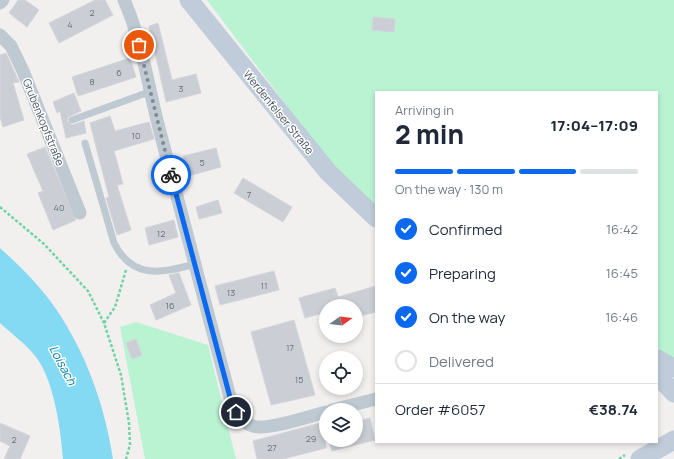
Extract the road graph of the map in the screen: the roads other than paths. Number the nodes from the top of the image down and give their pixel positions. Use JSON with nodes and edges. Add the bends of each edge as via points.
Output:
{"nodes":[{"id":1,"x":3,"y":0,"type":"edge"},
{"id":2,"x":124,"y":0,"type":"edge"},
{"id":3,"x":189,"y":0,"type":"edge"},
{"id":4,"x":0,"y":3,"type":"edge"},
{"id":5,"x":0,"y":35,"type":"edge"},
{"id":6,"x":150,"y":92,"type":"junction"},
{"id":7,"x":72,"y":120,"type":"dead end"},
{"id":8,"x":86,"y":144,"type":"dead end"},
{"id":9,"x":80,"y":213,"type":"dead end"},
{"id":10,"x":375,"y":217,"type":"edge"},
{"id":11,"x":195,"y":264,"type":"junction"},
{"id":12,"x":658,"y":360,"type":"edge"},
{"id":13,"x":674,"y":368,"type":"edge"},
{"id":14,"x":658,"y":376,"type":"edge"},
{"id":15,"x":674,"y":393,"type":"edge"},
{"id":16,"x":375,"y":399,"type":"edge"},
{"id":17,"x":360,"y":403,"type":"edge"},
{"id":18,"x":319,"y":414,"type":"edge"},
{"id":19,"x":674,"y":440,"type":"edge"},
{"id":20,"x":640,"y":459,"type":"edge"}],
"edges":[{"from":1,"to":4,"type":"street"},
{"from":2,"to":6,"type":"street","via":[[133,20]]},
{"from":3,"to":10,"type":"street","name":"Werdenfelser Straße","via":[[328,172]]},
{"from":5,"to":9,"type":"street","name":"Grubenkopfstraße","via":[[11,46],[23,71]]},
{"from":6,"to":7,"type":"lane"},
{"from":6,"to":11,"type":"street"},
{"from":8,"to":11,"type":"lane","via":[[119,253],[128,262],[147,272],[165,272]]},
{"from":11,"to":18,"type":"street","via":[[236,412],[253,427],[268,427]]},
{"from":12,"to":13,"type":"street"},
{"from":14,"to":15,"type":"street"},
{"from":16,"to":17,"type":"street"},
{"from":19,"to":20,"type":"street"}]}
